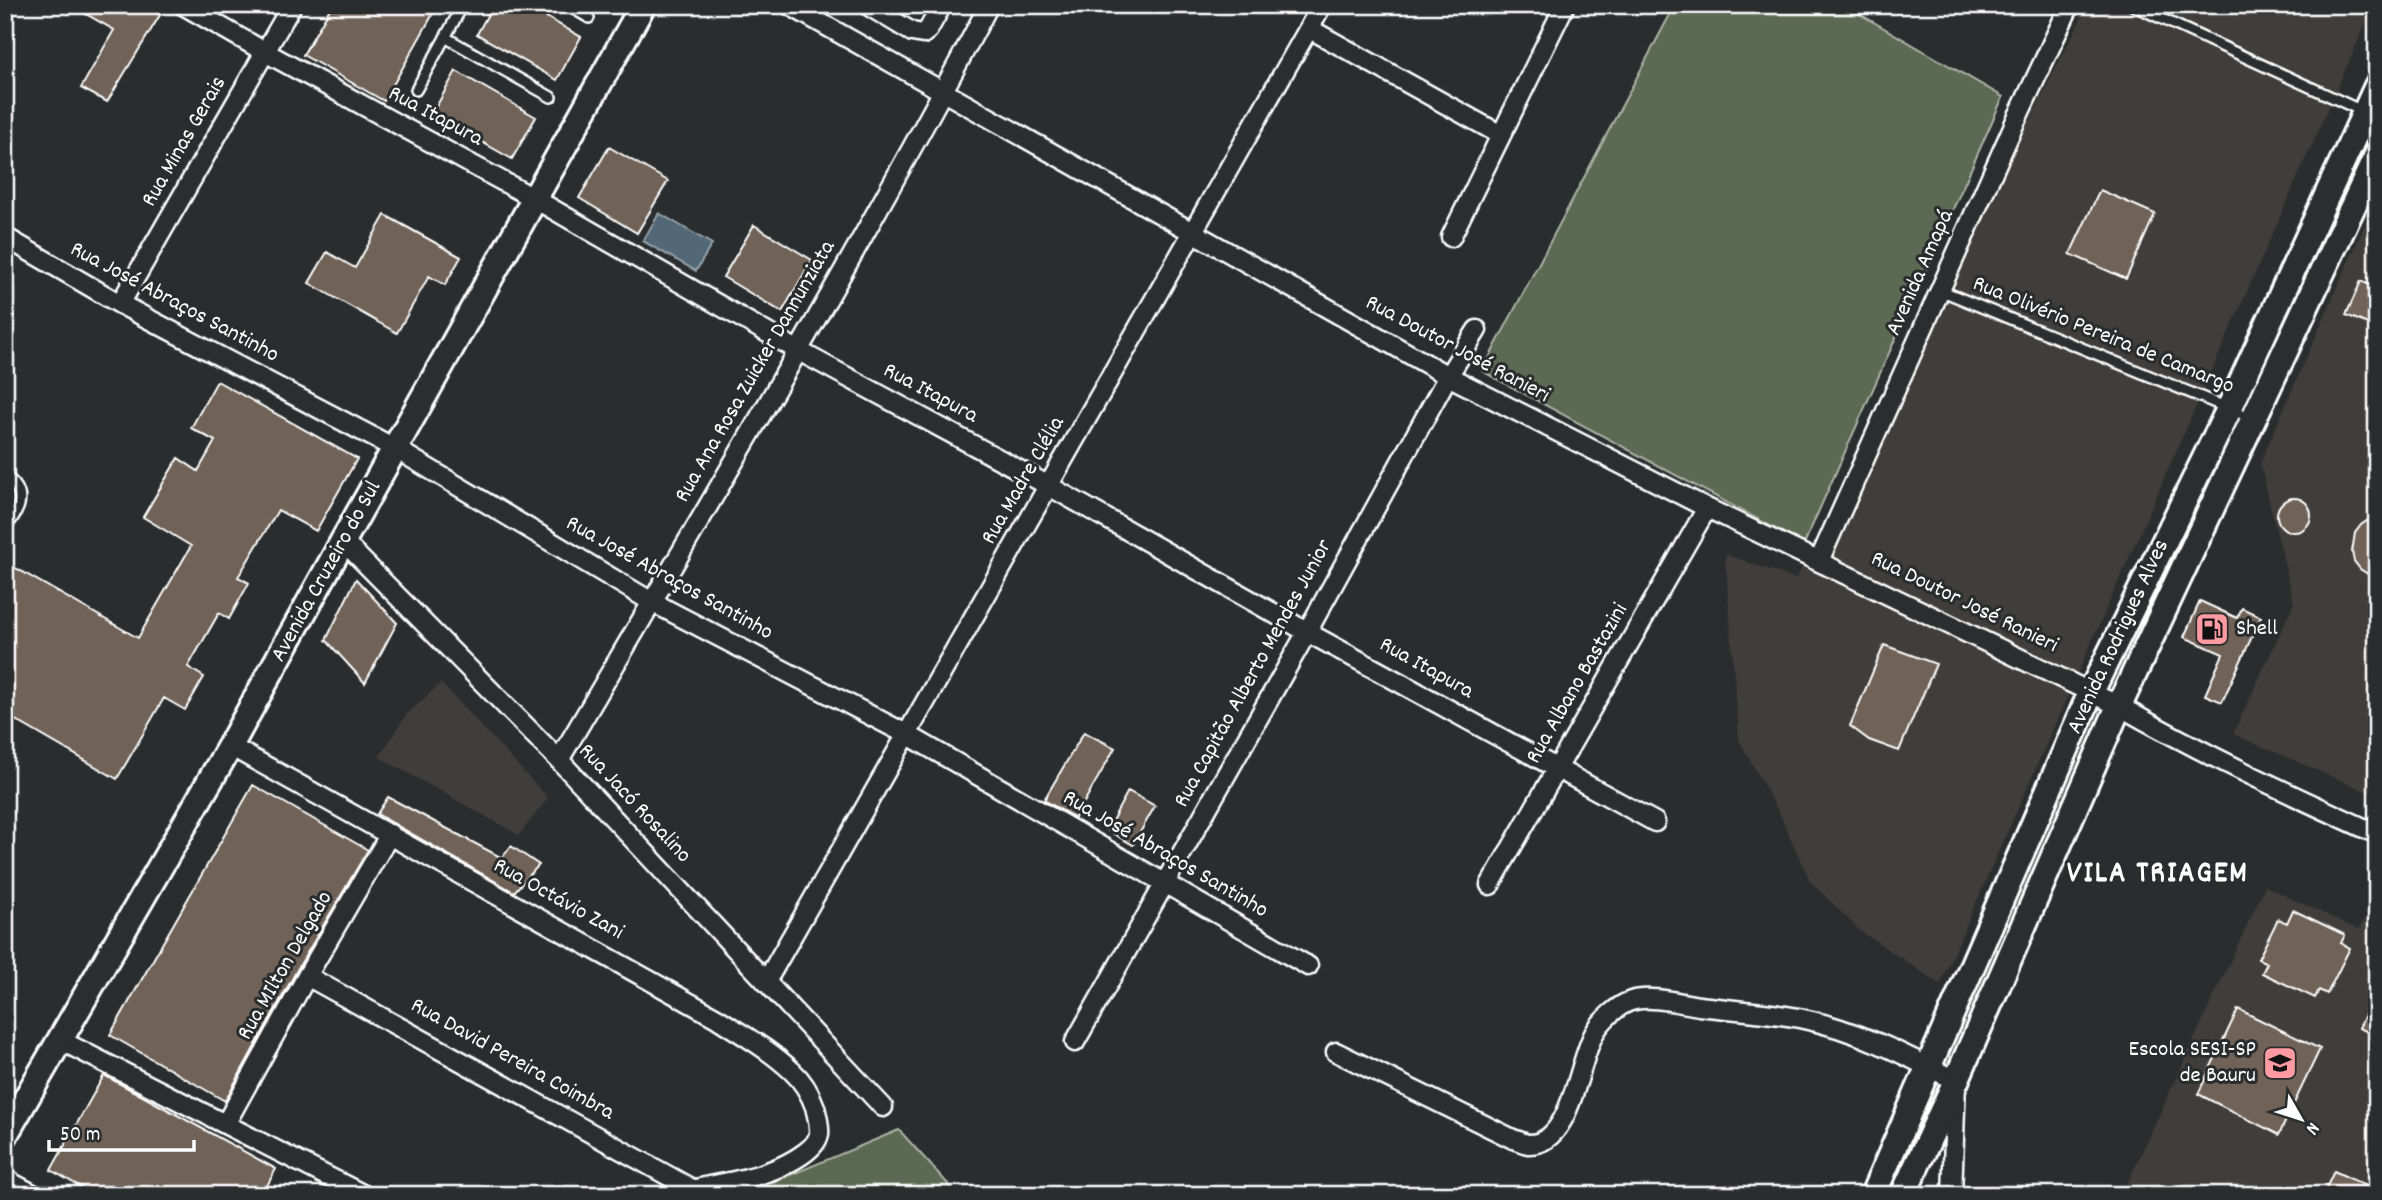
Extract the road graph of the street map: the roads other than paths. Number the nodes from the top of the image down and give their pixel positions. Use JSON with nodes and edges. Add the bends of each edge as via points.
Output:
{"nodes":[{"id":1,"x":183,"y":5,"type":"edge"},
{"id":2,"x":292,"y":5,"type":"edge"},
{"id":3,"x":463,"y":5,"type":"edge"},
{"id":4,"x":568,"y":5,"type":"edge"},
{"id":5,"x":643,"y":5,"type":"edge"},
{"id":6,"x":789,"y":5,"type":"edge"},
{"id":7,"x":867,"y":5,"type":"edge"},
{"id":8,"x":942,"y":5,"type":"edge"},
{"id":9,"x":989,"y":5,"type":"edge"},
{"id":10,"x":1322,"y":5,"type":"edge"},
{"id":11,"x":1565,"y":5,"type":"edge"},
{"id":12,"x":2070,"y":5,"type":"edge"},
{"id":13,"x":2132,"y":5,"type":"edge"},
{"id":14,"x":589,"y":18,"type":"dead end"},
{"id":15,"x":1310,"y":29,"type":"junction"},
{"id":16,"x":445,"y":37,"type":"junction"},
{"id":17,"x":265,"y":52,"type":"junction"},
{"id":18,"x":2377,"y":86,"type":"edge"},
{"id":19,"x":416,"y":90,"type":"dead end"},
{"id":20,"x":943,"y":93,"type":"junction"},
{"id":21,"x":551,"y":97,"type":"dead end"},
{"id":22,"x":2371,"y":115,"type":"edge"},
{"id":23,"x":1501,"y":135,"type":"junction"},
{"id":24,"x":2377,"y":155,"type":"edge"},
{"id":25,"x":536,"y":199,"type":"junction"},
{"id":26,"x":1194,"y":233,"type":"junction"},
{"id":27,"x":5,"y":237,"type":"edge"},
{"id":28,"x":1451,"y":237,"type":"dead end"},
{"id":29,"x":1940,"y":290,"type":"junction"},
{"id":30,"x":120,"y":304,"type":"junction"},
{"id":31,"x":1477,"y":330,"type":"dead end"},
{"id":32,"x":797,"y":350,"type":"junction"},
{"id":33,"x":1448,"y":376,"type":"junction"},
{"id":34,"x":2241,"y":412,"type":"junction"},
{"id":35,"x":396,"y":449,"type":"junction"},
{"id":36,"x":5,"y":476,"type":"edge"},
{"id":37,"x":1049,"y":486,"type":"junction"},
{"id":38,"x":1707,"y":508,"type":"junction"},
{"id":39,"x":5,"y":528,"type":"edge"},
{"id":40,"x":343,"y":541,"type":"junction"},
{"id":41,"x":1819,"y":561,"type":"junction"},
{"id":42,"x":652,"y":602,"type":"junction"},
{"id":43,"x":1307,"y":632,"type":"junction"},
{"id":44,"x":2091,"y":692,"type":"junction"},
{"id":45,"x":2119,"y":706,"type":"junction"},
{"id":46,"x":908,"y":735,"type":"junction"},
{"id":47,"x":230,"y":746,"type":"junction"},
{"id":48,"x":559,"y":760,"type":"junction"},
{"id":49,"x":1558,"y":769,"type":"junction"},
{"id":50,"x":1655,"y":822,"type":"dead end"},
{"id":51,"x":390,"y":834,"type":"junction"},
{"id":52,"x":2377,"y":834,"type":"edge"},
{"id":53,"x":1165,"y":882,"type":"junction"},
{"id":54,"x":1490,"y":885,"type":"dead end"},
{"id":55,"x":1983,"y":943,"type":"junction"},
{"id":56,"x":2012,"y":952,"type":"junction"},
{"id":57,"x":1308,"y":966,"type":"dead end"},
{"id":58,"x":307,"y":976,"type":"junction"},
{"id":59,"x":767,"y":980,"type":"junction"},
{"id":60,"x":60,"y":1040,"type":"junction"},
{"id":61,"x":1075,"y":1042,"type":"dead end"},
{"id":62,"x":1336,"y":1052,"type":"dead end"},
{"id":63,"x":1928,"y":1067,"type":"junction"},
{"id":64,"x":1956,"y":1081,"type":"junction"},
{"id":65,"x":883,"y":1107,"type":"dead end"},
{"id":66,"x":226,"y":1123,"type":"junction"},
{"id":67,"x":5,"y":1135,"type":"edge"},
{"id":68,"x":5,"y":1174,"type":"edge"},
{"id":69,"x":692,"y":1189,"type":"junction"},
{"id":70,"x":44,"y":1195,"type":"edge"},
{"id":71,"x":364,"y":1195,"type":"edge"},
{"id":72,"x":674,"y":1195,"type":"edge"},
{"id":73,"x":1873,"y":1195,"type":"edge"},
{"id":74,"x":1903,"y":1195,"type":"edge"},
{"id":75,"x":1952,"y":1195,"type":"edge"}],
"edges":[{"from":1,"to":17,"type":"street","name":"Rua Itapura"},
{"from":2,"to":17,"type":"street","name":"Rua Minas Gerais"},
{"from":3,"to":16,"type":"lane"},
{"from":4,"to":14,"type":"lane"},
{"from":5,"to":25,"type":"main road","name":"Avenida Cruzeiro do Sul"},
{"from":6,"to":20,"type":"street","name":"Rua Doutor José Ranieri"},
{"from":7,"to":8,"type":"street","via":[[923,34]]},
{"from":9,"to":20,"type":"street","name":"Rua Ana Rosa Zuicker Dannunziata"},
{"from":10,"to":15,"type":"street","name":"Rua Madre Clélia"},
{"from":11,"to":23,"type":"street"},
{"from":12,"to":29,"type":"street","name":"Avenida Amapá"},
{"from":13,"to":22,"type":"lane"},
{"from":15,"to":23,"type":"street"},
{"from":15,"to":26,"type":"street","name":"Rua Madre Clélia"},
{"from":16,"to":19,"type":"lane"},
{"from":16,"to":21,"type":"lane"},
{"from":17,"to":25,"type":"street","name":"Rua Itapura"},
{"from":17,"to":30,"type":"street","name":"Rua Minas Gerais"},
{"from":18,"to":22,"type":"main road","name":"Avenida Rodrigues Alves"},
{"from":20,"to":26,"type":"street","name":"Rua Doutor José Ranieri"},
{"from":20,"to":32,"type":"street","name":"Rua Ana Rosa Zuicker Dannunziata"},
{"from":22,"to":34,"type":"main road","name":"Avenida Rodrigues Alves"},
{"from":23,"to":28,"type":"street"},
{"from":24,"to":34,"type":"main road","name":"Avenida Rodrigues Alves"},
{"from":25,"to":32,"type":"street","name":"Rua Itapura"},
{"from":25,"to":35,"type":"main road","name":"Avenida Cruzeiro do Sul"},
{"from":26,"to":33,"type":"street","name":"Rua Doutor José Ranieri"},
{"from":26,"to":37,"type":"street","name":"Rua Madre Clélia"},
{"from":27,"to":30,"type":"street","name":"Rua José Abraços Santinho"},
{"from":29,"to":34,"type":"lane","name":"Rua Olivério Pereira de Camargo"},
{"from":29,"to":41,"type":"street","name":"Avenida Amapá"},
{"from":30,"to":35,"type":"street","name":"Rua José Abraços Santinho"},
{"from":31,"to":33,"type":"street","name":"Rua Capitão Alberto Mendes Junior"},
{"from":32,"to":37,"type":"street","name":"Rua Itapura"},
{"from":32,"to":42,"type":"street","name":"Rua Ana Rosa Zuicker Dannunziata"},
{"from":33,"to":38,"type":"street","name":"Rua Doutor José Ranieri"},
{"from":33,"to":43,"type":"street","name":"Rua Capitão Alberto Mendes Junior"},
{"from":34,"to":44,"type":"main road","name":"Avenida Rodrigues Alves"},
{"from":34,"to":45,"type":"main road","name":"Avenida Rodrigues Alves"},
{"from":35,"to":40,"type":"main road","name":"Avenida Cruzeiro do Sul"},
{"from":35,"to":42,"type":"street","name":"Rua José Abraços Santinho"},
{"from":36,"to":39,"type":"lane","via":[[19,489],[20,501]]},
{"from":37,"to":43,"type":"street","name":"Rua Itapura"},
{"from":37,"to":46,"type":"street","name":"Rua Madre Clélia"},
{"from":38,"to":41,"type":"street","name":"Rua Doutor José Ranieri"},
{"from":38,"to":49,"type":"street","name":"Rua Albano Bastazini"},
{"from":40,"to":47,"type":"main road","name":"Avenida Cruzeiro do Sul"},
{"from":40,"to":48,"type":"street","name":"Rua Jacó Rosalino"},
{"from":41,"to":44,"type":"street","name":"Rua Doutor José Ranieri"},
{"from":42,"to":46,"type":"street","name":"Rua José Abraços Santinho"},
{"from":42,"to":48,"type":"street","name":"Rua Ana Rosa Zuicker Dannunziata"},
{"from":43,"to":49,"type":"street","name":"Rua Itapura"},
{"from":43,"to":53,"type":"street","name":"Rua Capitão Alberto Mendes Junior"},
{"from":44,"to":45,"type":"street","name":"Rua Doutor José Ranieri"},
{"from":44,"to":55,"type":"main road","name":"Avenida Rodrigues Alves"},
{"from":45,"to":52,"type":"street","name":"Rua Doutor José Ranieri","via":[[2244,773]]},
{"from":45,"to":56,"type":"main road","name":"Avenida Rodrigues Alves"},
{"from":46,"to":53,"type":"street","name":"Rua José Abraços Santinho"},
{"from":46,"to":59,"type":"street","name":"Rua Madre Clélia"},
{"from":47,"to":51,"type":"street","name":"Rua Octávio Zani"},
{"from":47,"to":60,"type":"main road","name":"Avenida Cruzeiro do Sul"},
{"from":48,"to":59,"type":"street","name":"Rua Jacó Rosalino"},
{"from":49,"to":50,"type":"street","name":"Rua Itapura"},
{"from":49,"to":54,"type":"street","name":"Rua Albano Bastazini"},
{"from":51,"to":58,"type":"street","name":"Rua MIlton Delgado"},
{"from":51,"to":69,"type":"street","name":"Rua Octávio Zani","via":[[717,1018],[802,1081],[817,1115],[819,1136],[803,1154],[763,1174]]},
{"from":53,"to":57,"type":"street","name":"Rua José Abraços Santinho"},
{"from":53,"to":61,"type":"street","name":"Rua Capitão Alberto Mendes Junior"},
{"from":55,"to":56,"type":"main road"},
{"from":55,"to":63,"type":"main road","name":"Avenida Rodrigues Alves"},
{"from":56,"to":64,"type":"main road","name":"Avenida Rodrigues Alves"},
{"from":58,"to":66,"type":"street","name":"Rua MIlton Delgado"},
{"from":58,"to":69,"type":"street","name":"Rua David Pereira Coimbra"},
{"from":59,"to":65,"type":"street","name":"Rua Jacó Rosalino"},
{"from":60,"to":66,"type":"street"},
{"from":60,"to":67,"type":"main road","name":"Avenida Cruzeiro do Sul"},
{"from":62,"to":63,"type":"street","via":[[1528,1144],[1543,1141],[1554,1132],[1571,1100],[1595,1032],[1613,1011],[1631,1001],[1661,1000],[1801,1018],[1863,1036]]},
{"from":63,"to":64,"type":"street"},
{"from":63,"to":73,"type":"main road","name":"Avenida Rodrigues Alves"},
{"from":64,"to":74,"type":"main road","name":"Avenida Rodrigues Alves"},
{"from":64,"to":75,"type":"street"},
{"from":66,"to":71,"type":"street"},
{"from":68,"to":70,"type":"lane"},
{"from":69,"to":72,"type":"street"}]}
